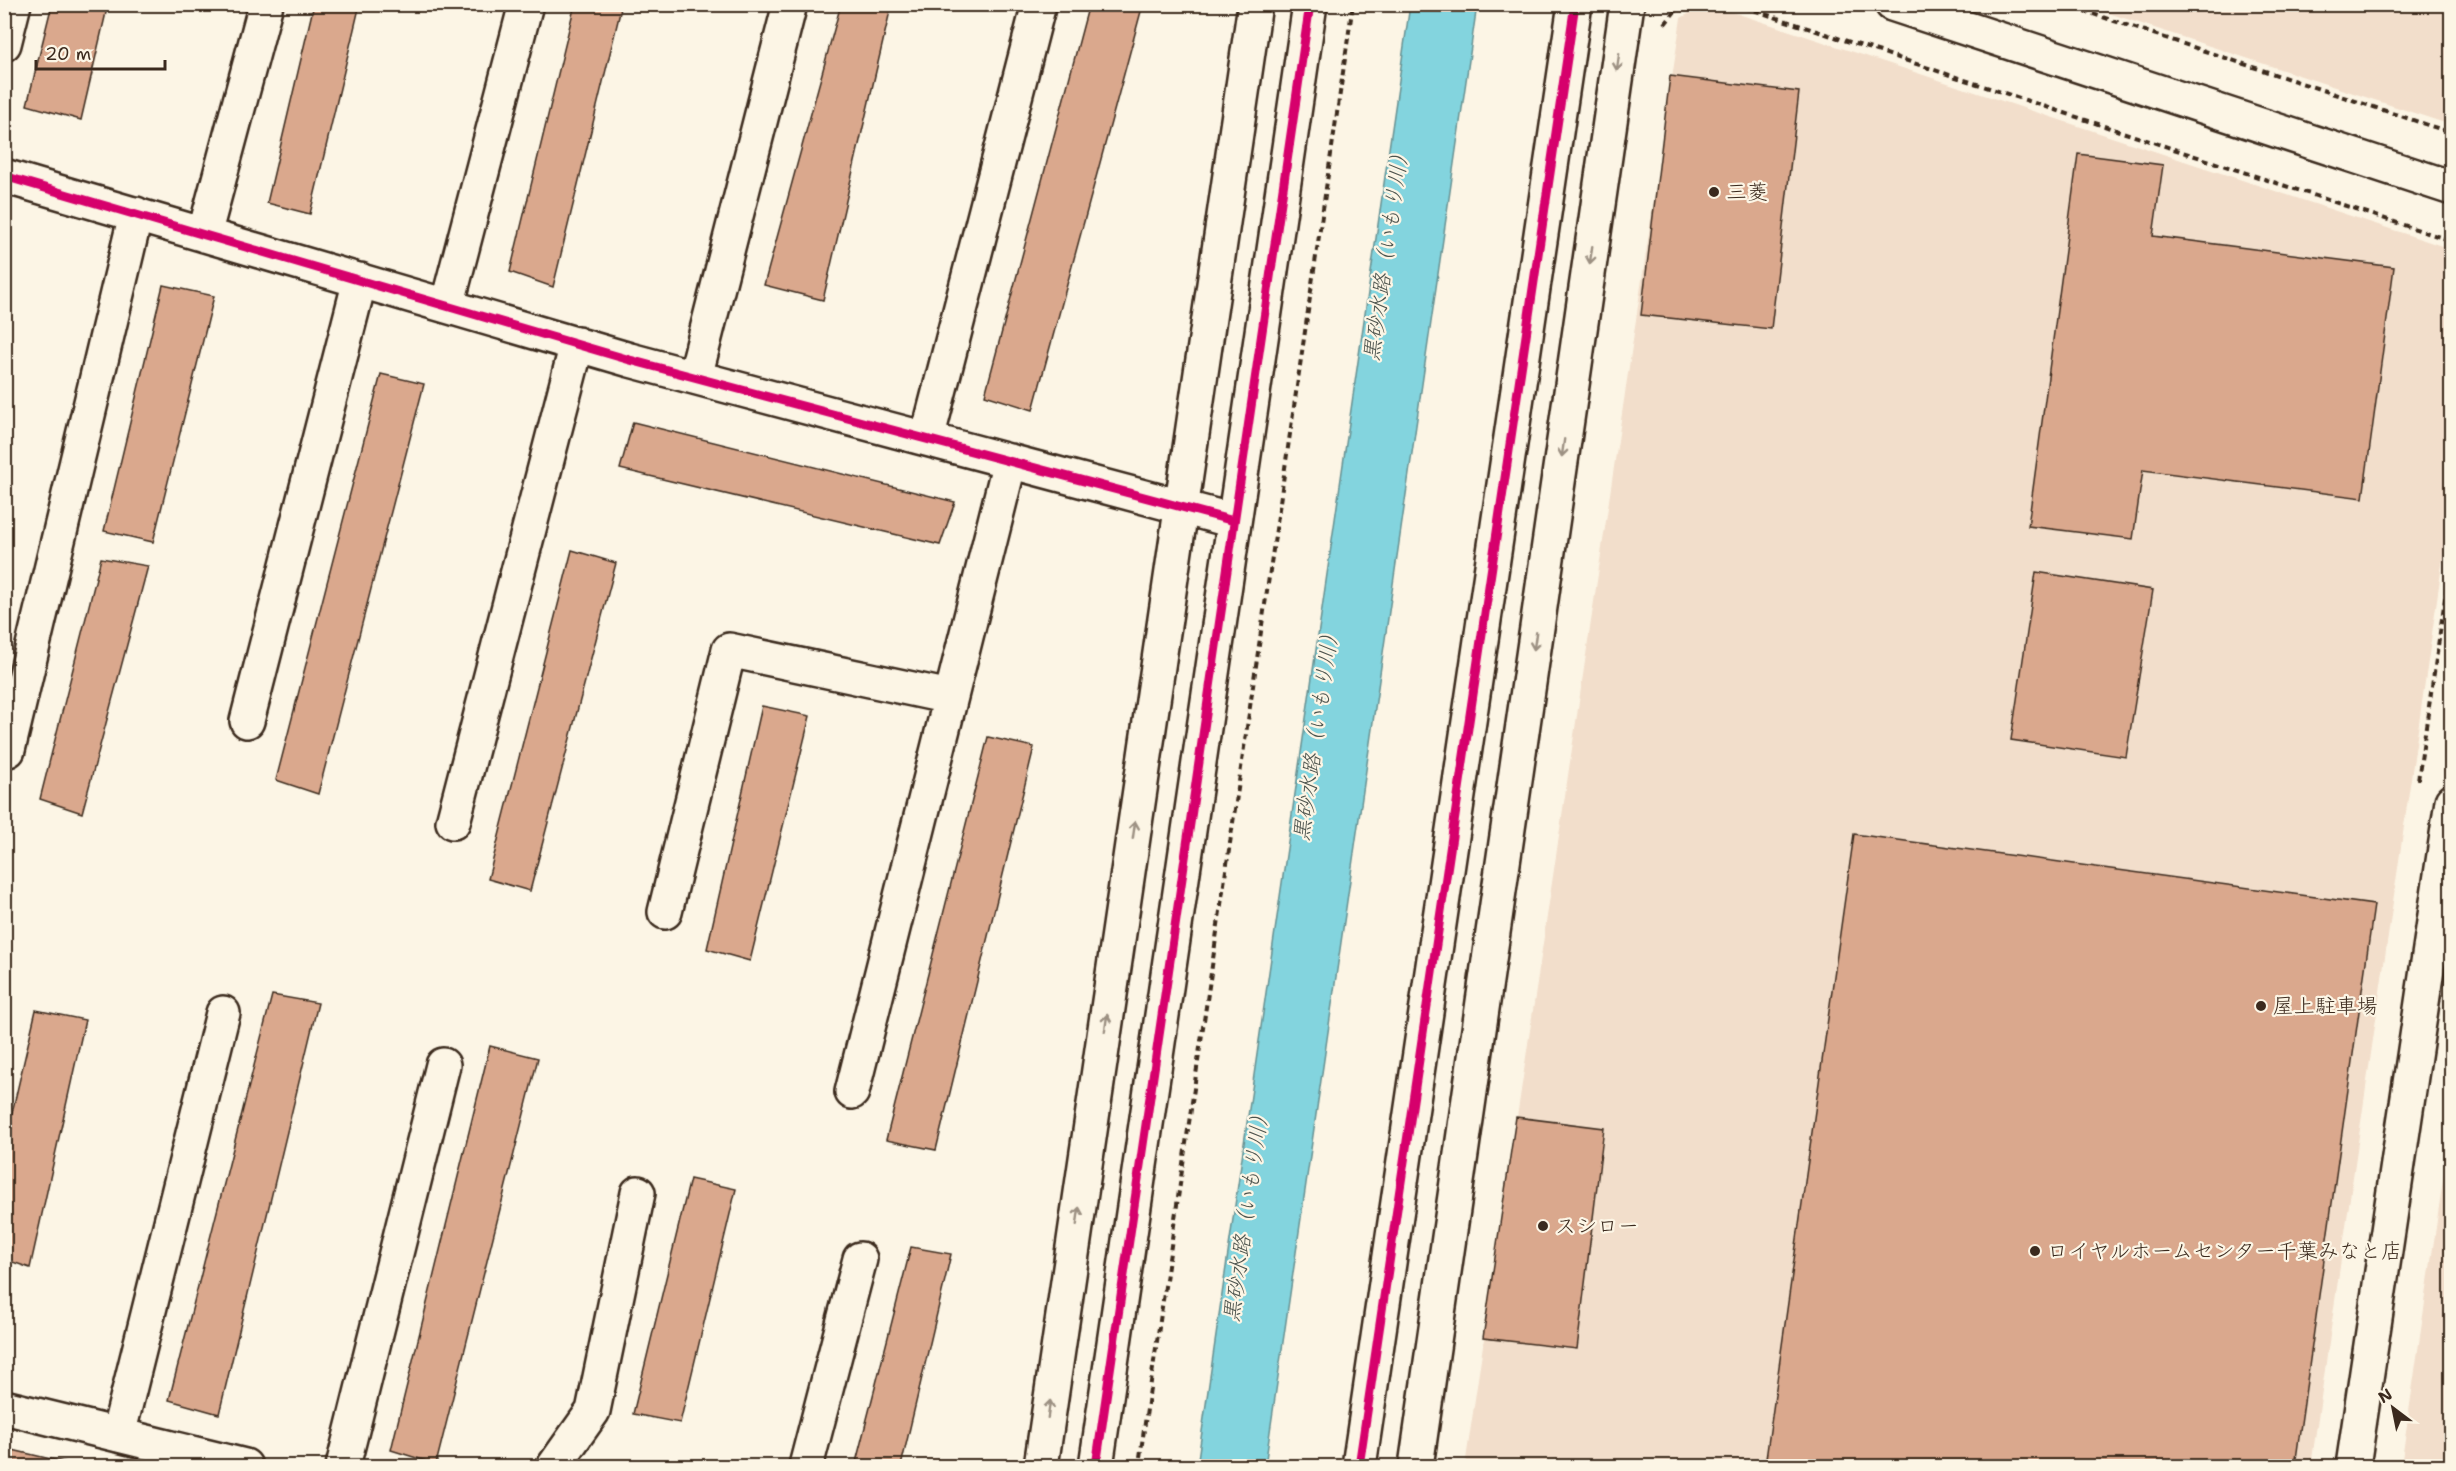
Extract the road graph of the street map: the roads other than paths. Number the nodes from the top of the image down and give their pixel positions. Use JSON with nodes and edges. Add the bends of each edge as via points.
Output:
{"nodes":[{"id":1,"x":14,"y":4,"type":"edge"},
{"id":2,"x":266,"y":4,"type":"edge"},
{"id":3,"x":526,"y":4,"type":"edge"},
{"id":4,"x":790,"y":4,"type":"edge"},
{"id":5,"x":1039,"y":4,"type":"edge"},
{"id":6,"x":1255,"y":4,"type":"edge"},
{"id":7,"x":1310,"y":4,"type":"edge"},
{"id":8,"x":1575,"y":4,"type":"edge"},
{"id":9,"x":1627,"y":4,"type":"edge"},
{"id":10,"x":1892,"y":4,"type":"edge"},
{"id":11,"x":4,"y":44,"type":"edge"},
{"id":12,"x":4,"y":176,"type":"edge"},
{"id":13,"x":2451,"y":188,"type":"edge"},
{"id":14,"x":136,"y":214,"type":"junction"},
{"id":15,"x":204,"y":235,"type":"junction"},
{"id":16,"x":360,"y":280,"type":"junction"},
{"id":17,"x":447,"y":306,"type":"junction"},
{"id":18,"x":577,"y":344,"type":"junction"},
{"id":19,"x":695,"y":377,"type":"junction"},
{"id":20,"x":927,"y":439,"type":"junction"},
{"id":21,"x":1010,"y":461,"type":"junction"},
{"id":22,"x":1181,"y":507,"type":"junction"},
{"id":23,"x":1234,"y":521,"type":"junction"},
{"id":24,"x":950,"y":697,"type":"junction"},
{"id":25,"x":247,"y":721,"type":"dead end"},
{"id":26,"x":8,"y":750,"type":"dead end"},
{"id":27,"x":2451,"y":801,"type":"edge"},
{"id":28,"x":453,"y":822,"type":"dead end"},
{"id":29,"x":665,"y":912,"type":"dead end"},
{"id":30,"x":223,"y":1013,"type":"dead end"},
{"id":31,"x":443,"y":1065,"type":"dead end"},
{"id":32,"x":852,"y":1092,"type":"dead end"},
{"id":33,"x":639,"y":1192,"type":"dead end"},
{"id":34,"x":860,"y":1259,"type":"dead end"},
{"id":35,"x":4,"y":1407,"type":"edge"},
{"id":36,"x":135,"y":1448,"type":"edge"},
{"id":37,"x":245,"y":1467,"type":"edge"},
{"id":38,"x":343,"y":1467,"type":"edge"},
{"id":39,"x":554,"y":1467,"type":"edge"},
{"id":40,"x":806,"y":1467,"type":"edge"},
{"id":41,"x":1041,"y":1467,"type":"edge"},
{"id":42,"x":1096,"y":1467,"type":"edge"},
{"id":43,"x":1359,"y":1467,"type":"edge"},
{"id":44,"x":1416,"y":1467,"type":"edge"},
{"id":45,"x":2353,"y":1467,"type":"edge"}],
"edges":[{"from":1,"to":11,"type":"street"},
{"from":2,"to":15,"type":"street"},
{"from":3,"to":17,"type":"street"},
{"from":4,"to":19,"type":"street"},
{"from":5,"to":20,"type":"street"},
{"from":6,"to":22,"type":"street"},
{"from":7,"to":23,"type":"street"},
{"from":8,"to":43,"type":"street"},
{"from":9,"to":44,"type":"street","one_way":true},
{"from":10,"to":13,"type":"street"},
{"from":12,"to":14,"type":"street"},
{"from":14,"to":15,"type":"street"},
{"from":14,"to":26,"type":"street"},
{"from":15,"to":16,"type":"street"},
{"from":16,"to":17,"type":"street"},
{"from":16,"to":25,"type":"street"},
{"from":17,"to":18,"type":"street"},
{"from":18,"to":19,"type":"street"},
{"from":18,"to":28,"type":"street"},
{"from":19,"to":20,"type":"street"},
{"from":20,"to":21,"type":"street"},
{"from":21,"to":22,"type":"street"},
{"from":21,"to":24,"type":"street"},
{"from":22,"to":23,"type":"street"},
{"from":41,"to":22,"type":"street","one_way":true},
{"from":23,"to":42,"type":"street"},
{"from":24,"to":29,"type":"street","via":[[729,650]]},
{"from":24,"to":32,"type":"street"},
{"from":27,"to":45,"type":"street"},
{"from":30,"to":36,"type":"street"},
{"from":31,"to":38,"type":"street"},
{"from":33,"to":39,"type":"street","via":[[593,1411]]},
{"from":34,"to":40,"type":"street"},
{"from":35,"to":36,"type":"street"},
{"from":36,"to":37,"type":"street"}]}
